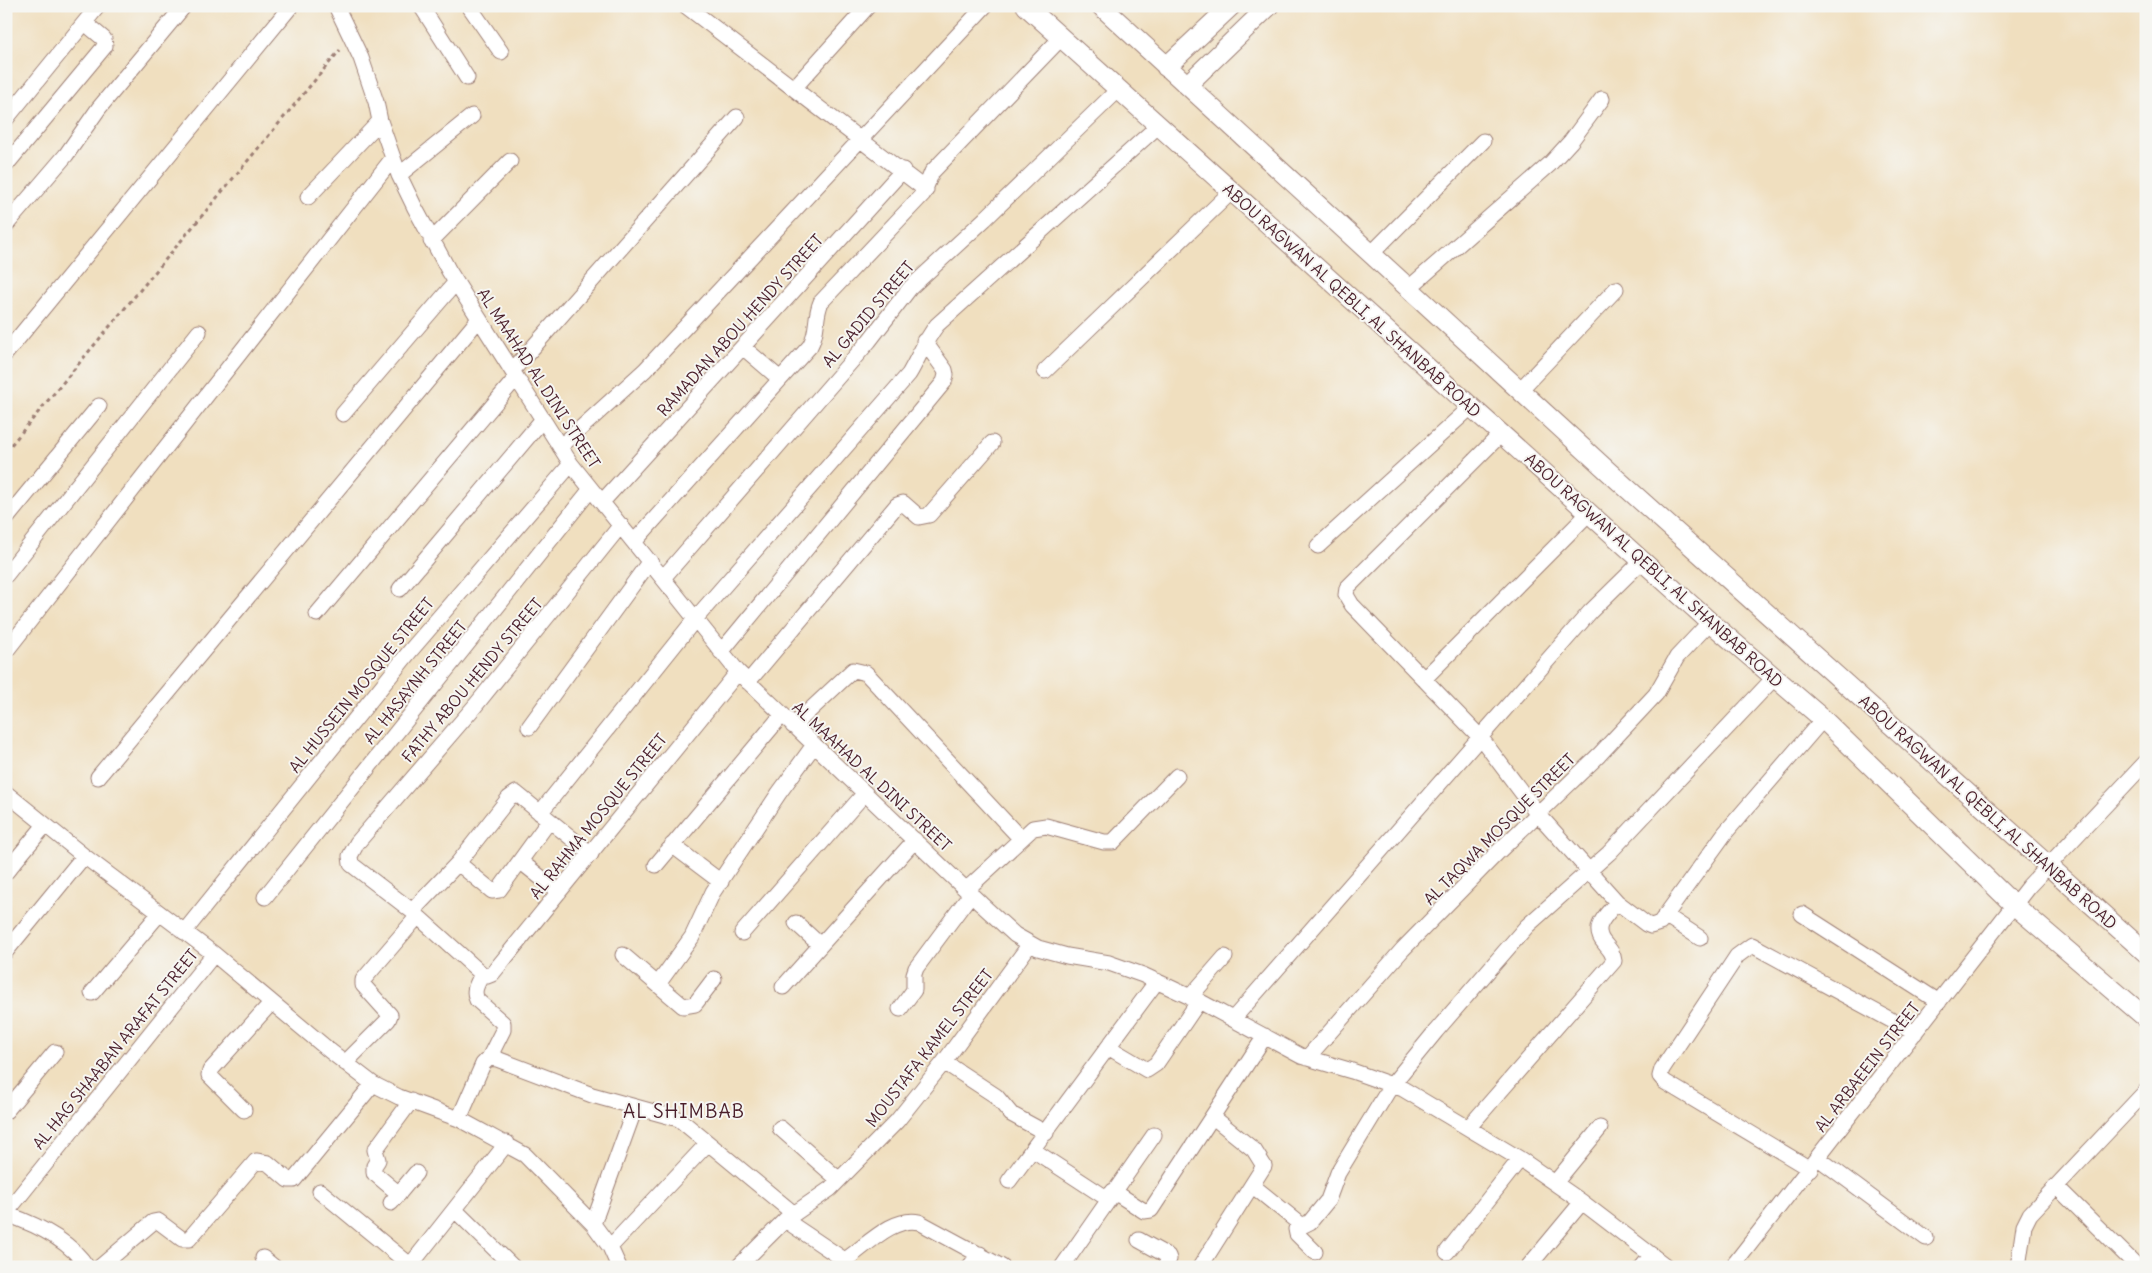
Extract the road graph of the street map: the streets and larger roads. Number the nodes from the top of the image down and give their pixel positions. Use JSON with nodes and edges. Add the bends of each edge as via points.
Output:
{"nodes":[{"id":1,"x":98,"y":6,"type":"edge"},
{"id":2,"x":184,"y":6,"type":"edge"},
{"id":3,"x":291,"y":6,"type":"edge"},
{"id":4,"x":336,"y":6,"type":"edge"},
{"id":5,"x":421,"y":6,"type":"edge"},
{"id":6,"x":469,"y":6,"type":"edge"},
{"id":7,"x":686,"y":6,"type":"edge"},
{"id":8,"x":868,"y":6,"type":"edge"},
{"id":9,"x":985,"y":6,"type":"edge"},
{"id":10,"x":1026,"y":6,"type":"edge"},
{"id":11,"x":1101,"y":6,"type":"edge"},
{"id":12,"x":1231,"y":6,"type":"edge"},
{"id":13,"x":1269,"y":6,"type":"edge"},
{"id":14,"x":85,"y":23,"type":"junction"},
{"id":15,"x":1061,"y":38,"type":"junction"},
{"id":16,"x":500,"y":52,"type":"dead end"},
{"id":17,"x":1166,"y":67,"type":"junction"},
{"id":18,"x":467,"y":78,"type":"dead end"},
{"id":19,"x":1187,"y":85,"type":"junction"},
{"id":20,"x":794,"y":88,"type":"junction"},
{"id":21,"x":1118,"y":90,"type":"junction"},
{"id":22,"x":1602,"y":99,"type":"dead end"},
{"id":23,"x":472,"y":116,"type":"dead end"},
{"id":24,"x":737,"y":118,"type":"dead end"},
{"id":25,"x":6,"y":119,"type":"edge"},
{"id":26,"x":380,"y":121,"type":"junction"},
{"id":27,"x":1158,"y":126,"type":"junction"},
{"id":28,"x":861,"y":139,"type":"junction"},
{"id":29,"x":1483,"y":141,"type":"dead end"},
{"id":30,"x":393,"y":158,"type":"junction"},
{"id":31,"x":510,"y":161,"type":"dead end"},
{"id":32,"x":6,"y":165,"type":"edge"},
{"id":33,"x":903,"y":170,"type":"junction"},
{"id":34,"x":399,"y":175,"type":"junction"},
{"id":35,"x":926,"y":190,"type":"junction"},
{"id":36,"x":1232,"y":192,"type":"junction"},
{"id":37,"x":308,"y":197,"type":"dead end"},
{"id":38,"x":6,"y":225,"type":"edge"},
{"id":39,"x":431,"y":241,"type":"junction"},
{"id":40,"x":1372,"y":254,"type":"junction"},
{"id":41,"x":456,"y":282,"type":"junction"},
{"id":42,"x":1409,"y":288,"type":"junction"},
{"id":43,"x":1616,"y":289,"type":"dead end"},
{"id":44,"x":479,"y":319,"type":"junction"},
{"id":45,"x":199,"y":332,"type":"dead end"},
{"id":46,"x":924,"y":341,"type":"junction"},
{"id":47,"x":744,"y":348,"type":"junction"},
{"id":48,"x":6,"y":353,"type":"edge"},
{"id":49,"x":1045,"y":371,"type":"dead end"},
{"id":50,"x":514,"y":374,"type":"junction"},
{"id":51,"x":780,"y":379,"type":"junction"},
{"id":52,"x":1520,"y":390,"type":"junction"},
{"id":53,"x":99,"y":406,"type":"dead end"},
{"id":54,"x":1472,"y":406,"type":"junction"},
{"id":55,"x":343,"y":414,"type":"dead end"},
{"id":56,"x":543,"y":419,"type":"junction"},
{"id":57,"x":1502,"y":433,"type":"junction"},
{"id":58,"x":992,"y":443,"type":"dead end"},
{"id":59,"x":560,"y":447,"type":"junction"},
{"id":60,"x":571,"y":464,"type":"junction"},
{"id":61,"x":591,"y":489,"type":"junction"},
{"id":62,"x":602,"y":502,"type":"junction"},
{"id":63,"x":1589,"y":513,"type":"junction"},
{"id":64,"x":6,"y":520,"type":"edge"},
{"id":65,"x":621,"y":525,"type":"junction"},
{"id":66,"x":634,"y":542,"type":"junction"},
{"id":67,"x":1318,"y":546,"type":"dead end"},
{"id":68,"x":650,"y":561,"type":"junction"},
{"id":69,"x":1642,"y":561,"type":"junction"},
{"id":70,"x":6,"y":575,"type":"edge"},
{"id":71,"x":663,"y":578,"type":"junction"},
{"id":72,"x":400,"y":589,"type":"dead end"},
{"id":73,"x":316,"y":614,"type":"dead end"},
{"id":74,"x":696,"y":618,"type":"junction"},
{"id":75,"x":1710,"y":622,"type":"junction"},
{"id":76,"x":6,"y":652,"type":"edge"},
{"id":77,"x":722,"y":652,"type":"junction"},
{"id":78,"x":743,"y":677,"type":"junction"},
{"id":79,"x":1774,"y":678,"type":"junction"},
{"id":80,"x":1424,"y":679,"type":"junction"},
{"id":81,"x":1822,"y":719,"type":"junction"},
{"id":82,"x":787,"y":720,"type":"junction"},
{"id":83,"x":529,"y":727,"type":"dead end"},
{"id":84,"x":1481,"y":738,"type":"junction"},
{"id":85,"x":814,"y":745,"type":"junction"},
{"id":86,"x":2145,"y":763,"type":"edge"},
{"id":87,"x":1177,"y":776,"type":"dead end"},
{"id":88,"x":98,"y":777,"type":"dead end"},
{"id":89,"x":6,"y":793,"type":"edge"},
{"id":90,"x":865,"y":793,"type":"junction"},
{"id":91,"x":1538,"y":814,"type":"junction"},
{"id":92,"x":545,"y":817,"type":"junction"},
{"id":93,"x":45,"y":825,"type":"junction"},
{"id":94,"x":1020,"y":838,"type":"junction"},
{"id":95,"x":915,"y":840,"type":"junction"},
{"id":96,"x":672,"y":845,"type":"junction"},
{"id":97,"x":591,"y":854,"type":"junction"},
{"id":98,"x":84,"y":856,"type":"junction"},
{"id":99,"x":520,"y":861,"type":"junction"},
{"id":100,"x":458,"y":863,"type":"junction"},
{"id":101,"x":656,"y":865,"type":"dead end"},
{"id":102,"x":1589,"y":869,"type":"junction"},
{"id":103,"x":2043,"y":870,"type":"junction"},
{"id":104,"x":6,"y":872,"type":"edge"},
{"id":105,"x":721,"y":882,"type":"junction"},
{"id":106,"x":558,"y":892,"type":"junction"},
{"id":107,"x":968,"y":892,"type":"junction"},
{"id":108,"x":265,"y":897,"type":"dead end"},
{"id":109,"x":1617,"y":902,"type":"junction"},
{"id":110,"x":2014,"y":905,"type":"junction"},
{"id":111,"x":159,"y":914,"type":"junction"},
{"id":112,"x":415,"y":914,"type":"junction"},
{"id":113,"x":1802,"y":914,"type":"dead end"},
{"id":114,"x":1665,"y":915,"type":"junction"},
{"id":115,"x":796,"y":923,"type":"dead end"},
{"id":116,"x":184,"y":932,"type":"junction"},
{"id":117,"x":742,"y":933,"type":"dead end"},
{"id":118,"x":1700,"y":938,"type":"dead end"},
{"id":119,"x":1030,"y":944,"type":"junction"},
{"id":120,"x":820,"y":946,"type":"junction"},
{"id":121,"x":6,"y":951,"type":"edge"},
{"id":122,"x":2146,"y":953,"type":"edge"},
{"id":123,"x":214,"y":954,"type":"junction"},
{"id":124,"x":623,"y":955,"type":"dead end"},
{"id":125,"x":1225,"y":957,"type":"dead end"},
{"id":126,"x":482,"y":974,"type":"junction"},
{"id":127,"x":714,"y":979,"type":"dead end"},
{"id":128,"x":1157,"y":981,"type":"junction"},
{"id":129,"x":658,"y":984,"type":"junction"},
{"id":130,"x":783,"y":987,"type":"dead end"},
{"id":131,"x":92,"y":993,"type":"dead end"},
{"id":132,"x":1195,"y":999,"type":"junction"},
{"id":133,"x":1940,"y":1002,"type":"junction"},
{"id":134,"x":271,"y":1003,"type":"junction"},
{"id":135,"x":900,"y":1009,"type":"dead end"},
{"id":136,"x":2146,"y":1018,"type":"edge"},
{"id":137,"x":1233,"y":1019,"type":"junction"},
{"id":138,"x":1915,"y":1033,"type":"junction"},
{"id":139,"x":1264,"y":1036,"type":"junction"},
{"id":140,"x":1108,"y":1047,"type":"junction"},
{"id":141,"x":55,"y":1052,"type":"dead end"},
{"id":142,"x":489,"y":1058,"type":"junction"},
{"id":143,"x":1307,"y":1058,"type":"junction"},
{"id":144,"x":944,"y":1062,"type":"junction"},
{"id":145,"x":345,"y":1063,"type":"junction"},
{"id":146,"x":373,"y":1084,"type":"junction"},
{"id":147,"x":1391,"y":1086,"type":"junction"},
{"id":148,"x":2146,"y":1092,"type":"edge"},
{"id":149,"x":411,"y":1101,"type":"junction"},
{"id":150,"x":635,"y":1108,"type":"junction"},
{"id":151,"x":244,"y":1110,"type":"dead end"},
{"id":152,"x":6,"y":1111,"type":"edge"},
{"id":153,"x":1213,"y":1117,"type":"junction"},
{"id":154,"x":459,"y":1119,"type":"junction"},
{"id":155,"x":1469,"y":1127,"type":"junction"},
{"id":156,"x":780,"y":1128,"type":"dead end"},
{"id":157,"x":1600,"y":1128,"type":"dead end"},
{"id":158,"x":1046,"y":1133,"type":"junction"},
{"id":159,"x":1154,"y":1135,"type":"dead end"},
{"id":160,"x":507,"y":1143,"type":"junction"},
{"id":161,"x":708,"y":1143,"type":"junction"},
{"id":162,"x":1033,"y":1150,"type":"junction"},
{"id":163,"x":1520,"y":1159,"type":"junction"},
{"id":164,"x":1814,"y":1163,"type":"junction"},
{"id":165,"x":416,"y":1173,"type":"dead end"},
{"id":166,"x":839,"y":1180,"type":"junction"},
{"id":167,"x":1009,"y":1181,"type":"dead end"},
{"id":168,"x":1555,"y":1183,"type":"junction"},
{"id":169,"x":1253,"y":1186,"type":"junction"},
{"id":170,"x":2056,"y":1186,"type":"junction"},
{"id":171,"x":320,"y":1191,"type":"dead end"},
{"id":172,"x":1110,"y":1195,"type":"junction"},
{"id":173,"x":1582,"y":1202,"type":"junction"},
{"id":174,"x":455,"y":1210,"type":"junction"},
{"id":175,"x":6,"y":1214,"type":"edge"},
{"id":176,"x":789,"y":1216,"type":"junction"},
{"id":177,"x":593,"y":1224,"type":"junction"},
{"id":178,"x":1300,"y":1224,"type":"junction"},
{"id":179,"x":1926,"y":1238,"type":"dead end"},
{"id":180,"x":1139,"y":1240,"type":"dead end"},
{"id":181,"x":610,"y":1247,"type":"junction"},
{"id":182,"x":1315,"y":1252,"type":"dead end"},
{"id":183,"x":1447,"y":1252,"type":"dead end"},
{"id":184,"x":980,"y":1254,"type":"junction"},
{"id":185,"x":1652,"y":1255,"type":"junction"},
{"id":186,"x":409,"y":1266,"type":"edge"},
{"id":187,"x":87,"y":1267,"type":"edge"},
{"id":188,"x":100,"y":1267,"type":"edge"},
{"id":189,"x":513,"y":1267,"type":"edge"},
{"id":190,"x":619,"y":1267,"type":"edge"},
{"id":191,"x":738,"y":1267,"type":"edge"},
{"id":192,"x":969,"y":1267,"type":"edge"},
{"id":193,"x":1002,"y":1267,"type":"edge"},
{"id":194,"x":1062,"y":1267,"type":"edge"},
{"id":195,"x":1164,"y":1267,"type":"edge"},
{"id":196,"x":1200,"y":1267,"type":"edge"},
{"id":197,"x":1528,"y":1267,"type":"edge"},
{"id":198,"x":1642,"y":1267,"type":"edge"},
{"id":199,"x":1667,"y":1267,"type":"edge"},
{"id":200,"x":1732,"y":1267,"type":"edge"},
{"id":201,"x":2018,"y":1267,"type":"edge"},
{"id":202,"x":2138,"y":1267,"type":"edge"}],
"edges":[{"from":1,"to":14,"type":"street"},
{"from":2,"to":38,"type":"street"},
{"from":3,"to":48,"type":"street"},
{"from":4,"to":26,"type":"street","name":"AL MAAHAD AL DINI STREET","via":[[352,36]]},
{"from":5,"to":18,"type":"street"},
{"from":6,"to":16,"type":"street"},
{"from":7,"to":20,"type":"street"},
{"from":8,"to":20,"type":"street"},
{"from":9,"to":28,"type":"street"},
{"from":10,"to":15,"type":"street","name":"ABOU RAGWAN AL QEBLI, AL SHANBAB ROAD"},
{"from":11,"to":17,"type":"street","name":"ABOU RAGWAN AL QEBLI, AL SHANBAB ROAD"},
{"from":12,"to":17,"type":"street"},
{"from":13,"to":19,"type":"street"},
{"from":14,"to":25,"type":"street"},
{"from":14,"to":32,"type":"street","via":[[104,39],[105,46]]},
{"from":15,"to":21,"type":"street","name":"ABOU RAGWAN AL QEBLI, AL SHANBAB ROAD"},
{"from":15,"to":35,"type":"street","via":[[932,172]]},
{"from":17,"to":19,"type":"street","name":"ABOU RAGWAN AL QEBLI, AL SHANBAB ROAD"},
{"from":19,"to":40,"type":"street","name":"ABOU RAGWAN AL QEBLI, AL SHANBAB ROAD"},
{"from":20,"to":28,"type":"street"},
{"from":21,"to":27,"type":"street","name":"ABOU RAGWAN AL QEBLI, AL SHANBAB ROAD"},
{"from":21,"to":71,"type":"street","name":"AL GADID STREET","via":[[910,288],[863,348]]},
{"from":22,"to":42,"type":"street","via":[[1550,164]]},
{"from":23,"to":34,"type":"street"},
{"from":24,"to":50,"type":"street"},
{"from":26,"to":30,"type":"street","name":"AL MAAHAD AL DINI STREET"},
{"from":26,"to":37,"type":"street"},
{"from":27,"to":36,"type":"street","name":"ABOU RAGWAN AL QEBLI, AL SHANBAB ROAD"},
{"from":27,"to":46,"type":"street","via":[[936,325]]},
{"from":28,"to":33,"type":"street"},
{"from":28,"to":59,"type":"street","via":[[646,370]]},
{"from":29,"to":40,"type":"street"},
{"from":30,"to":34,"type":"street","name":"AL MAAHAD AL DINI STREET"},
{"from":30,"to":76,"type":"street"},
{"from":31,"to":39,"type":"street"},
{"from":33,"to":35,"type":"street"},
{"from":33,"to":47,"type":"street","name":"RAMADAN ABOU HENDY STREET"},
{"from":34,"to":39,"type":"street","name":"AL MAAHAD AL DINI STREET"},
{"from":35,"to":51,"type":"street","via":[[821,302],[815,337]]},
{"from":36,"to":49,"type":"street"},
{"from":36,"to":54,"type":"street","name":"ABOU RAGWAN AL QEBLI, AL SHANBAB ROAD"},
{"from":39,"to":41,"type":"street","name":"AL MAAHAD AL DINI STREET"},
{"from":40,"to":42,"type":"street","name":"ABOU RAGWAN AL QEBLI, AL SHANBAB ROAD"},
{"from":41,"to":44,"type":"street","name":"AL MAAHAD AL DINI STREET"},
{"from":41,"to":55,"type":"street"},
{"from":42,"to":52,"type":"street","name":"ABOU RAGWAN AL QEBLI, AL SHANBAB ROAD"},
{"from":43,"to":52,"type":"street"},
{"from":44,"to":50,"type":"street","name":"AL MAAHAD AL DINI STREET"},
{"from":44,"to":88,"type":"street"},
{"from":45,"to":70,"type":"street"},
{"from":46,"to":74,"type":"street","via":[[909,374]]},
{"from":46,"to":77,"type":"street","via":[[945,370],[944,382]]},
{"from":47,"to":51,"type":"street"},
{"from":47,"to":62,"type":"street","name":"RAMADAN ABOU HENDY STREET"},
{"from":50,"to":56,"type":"street","name":"AL MAAHAD AL DINI STREET"},
{"from":50,"to":73,"type":"street"},
{"from":51,"to":66,"type":"street"},
{"from":52,"to":103,"type":"street","name":"ABOU RAGWAN AL QEBLI, AL SHANBAB ROAD"},
{"from":53,"to":64,"type":"street"},
{"from":54,"to":57,"type":"street","name":"ABOU RAGWAN AL QEBLI, AL SHANBAB ROAD"},
{"from":54,"to":67,"type":"street"},
{"from":56,"to":59,"type":"street","name":"AL MAAHAD AL DINI STREET"},
{"from":56,"to":72,"type":"street"},
{"from":57,"to":63,"type":"street","name":"ABOU RAGWAN AL QEBLI, AL SHANBAB ROAD"},
{"from":57,"to":80,"type":"street","via":[[1347,588],[1346,596],[1352,605]]},
{"from":58,"to":78,"type":"street","name":"AL RAHMA MOSQUE STREET","via":[[929,515],[919,518],[906,504],[898,505]]},
{"from":59,"to":60,"type":"street","name":"AL MAAHAD AL DINI STREET"},
{"from":60,"to":61,"type":"street","name":"AL MAAHAD AL DINI STREET"},
{"from":60,"to":116,"type":"street","name":"AL HUSSEIN MOSQUE STREET","via":[[471,578]]},
{"from":61,"to":62,"type":"street","name":"AL MAAHAD AL DINI STREET"},
{"from":61,"to":108,"type":"street","name":"AL HASAYNH STREET"},
{"from":62,"to":65,"type":"street","name":"AL MAAHAD AL DINI STREET"},
{"from":63,"to":69,"type":"street","name":"ABOU RAGWAN AL QEBLI, AL SHANBAB ROAD"},
{"from":63,"to":80,"type":"street"},
{"from":65,"to":66,"type":"street","name":"AL MAAHAD AL DINI STREET"},
{"from":65,"to":112,"type":"street","name":"FATHY ABOU HENDY STREET","via":[[475,706],[357,843],[350,856],[357,870]]},
{"from":66,"to":68,"type":"street","name":"AL MAAHAD AL DINI STREET"},
{"from":68,"to":71,"type":"street","name":"AL MAAHAD AL DINI STREET"},
{"from":68,"to":83,"type":"street"},
{"from":69,"to":75,"type":"street","name":"ABOU RAGWAN AL QEBLI, AL SHANBAB ROAD"},
{"from":69,"to":84,"type":"street","via":[[1590,612]]},
{"from":71,"to":74,"type":"street","name":"AL MAAHAD AL DINI STREET"},
{"from":74,"to":77,"type":"street","name":"AL MAAHAD AL DINI STREET"},
{"from":74,"to":92,"type":"street"},
{"from":75,"to":79,"type":"street","name":"ABOU RAGWAN AL QEBLI, AL SHANBAB ROAD"},
{"from":75,"to":91,"type":"street","name":"AL TAQWA MOSQUE STREET","via":[[1677,657],[1656,694]]},
{"from":77,"to":78,"type":"street","name":"AL MAAHAD AL DINI STREET"},
{"from":78,"to":82,"type":"street","name":"AL MAAHAD AL DINI STREET"},
{"from":78,"to":97,"type":"street","name":"AL RAHMA MOSQUE STREET"},
{"from":79,"to":81,"type":"street","name":"ABOU RAGWAN AL QEBLI, AL SHANBAB ROAD"},
{"from":79,"to":102,"type":"street","via":[[1608,853]]},
{"from":80,"to":84,"type":"street"},
{"from":81,"to":110,"type":"street","name":"ABOU RAGWAN AL QEBLI, AL SHANBAB ROAD"},
{"from":81,"to":114,"type":"street","via":[[1725,833]]},
{"from":82,"to":85,"type":"street","name":"AL MAAHAD AL DINI STREET"},
{"from":82,"to":94,"type":"street","via":[[853,670],[866,673]]},
{"from":82,"to":96,"type":"street"},
{"from":84,"to":91,"type":"street"},
{"from":84,"to":137,"type":"street"},
{"from":85,"to":90,"type":"street","name":"AL MAAHAD AL DINI STREET"},
{"from":85,"to":105,"type":"street"},
{"from":86,"to":103,"type":"street","name":"AL ARBAEEIN STREET"},
{"from":87,"to":94,"type":"street","via":[[1113,842],[1046,826],[1033,828]]},
{"from":89,"to":93,"type":"street"},
{"from":90,"to":95,"type":"street","name":"AL MAAHAD AL DINI STREET"},
{"from":90,"to":117,"type":"street"},
{"from":91,"to":102,"type":"street"},
{"from":91,"to":143,"type":"street","name":"AL TAQWA MOSQUE STREET","via":[[1403,949]]},
{"from":92,"to":97,"type":"street"},
{"from":92,"to":99,"type":"street"},
{"from":92,"to":100,"type":"street","via":[[514,794]]},
{"from":93,"to":98,"type":"street"},
{"from":93,"to":104,"type":"street"},
{"from":94,"to":107,"type":"street"},
{"from":95,"to":107,"type":"street","name":"AL MAAHAD AL DINI STREET"},
{"from":95,"to":120,"type":"street"},
{"from":96,"to":101,"type":"street"},
{"from":96,"to":105,"type":"street"},
{"from":97,"to":106,"type":"street","name":"AL RAHMA MOSQUE STREET"},
{"from":98,"to":111,"type":"street"},
{"from":98,"to":121,"type":"street"},
{"from":99,"to":100,"type":"street","via":[[496,891]]},
{"from":99,"to":106,"type":"street"},
{"from":100,"to":112,"type":"street"},
{"from":102,"to":109,"type":"street"},
{"from":102,"to":147,"type":"street","via":[[1527,926]]},
{"from":103,"to":110,"type":"street","name":"AL ARBAEEIN STREET"},
{"from":103,"to":122,"type":"street","name":"ABOU RAGWAN AL QEBLI, AL SHANBAB ROAD"},
{"from":105,"to":129,"type":"street","via":[[692,937]]},
{"from":106,"to":126,"type":"street","name":"AL RAHMA MOSQUE STREET","via":[[492,974]]},
{"from":107,"to":119,"type":"street","name":"AL MAAHAD AL DINI STREET","via":[[1015,935]]},
{"from":107,"to":135,"type":"street","via":[[916,968],[914,990]]},
{"from":109,"to":114,"type":"street","via":[[1651,926],[1660,923]]},
{"from":109,"to":155,"type":"street","via":[[1598,932],[1598,937],[1612,952],[1614,961]]},
{"from":110,"to":133,"type":"street","name":"AL ARBAEEIN STREET"},
{"from":110,"to":136,"type":"street","name":"ABOU RAGWAN AL QEBLI, AL SHANBAB ROAD"},
{"from":111,"to":116,"type":"street"},
{"from":111,"to":131,"type":"street"},
{"from":112,"to":126,"type":"street"},
{"from":112,"to":145,"type":"street","via":[[363,980],[367,992],[390,1015]]},
{"from":113,"to":133,"type":"street"},
{"from":114,"to":118,"type":"street"},
{"from":115,"to":120,"type":"street"},
{"from":116,"to":123,"type":"street"},
{"from":119,"to":128,"type":"street","name":"AL MAAHAD AL DINI STREET","via":[[1067,956],[1109,963]]},
{"from":119,"to":144,"type":"street","name":"MOUSTAFA KAMEL STREET"},
{"from":120,"to":130,"type":"street"},
{"from":123,"to":134,"type":"street"},
{"from":123,"to":175,"type":"street","name":"AL HAG SHAABAN ARAFAT STREET"},
{"from":124,"to":129,"type":"street"},
{"from":125,"to":132,"type":"street"},
{"from":126,"to":142,"type":"street","via":[[475,990],[477,1000],[503,1023],[503,1030]]},
{"from":127,"to":129,"type":"street","via":[[696,1004],[689,1006],[684,1006]]},
{"from":128,"to":132,"type":"street","name":"AL MAAHAD AL DINI STREET"},
{"from":128,"to":140,"type":"street"},
{"from":132,"to":137,"type":"street","name":"AL MAAHAD AL DINI STREET"},
{"from":132,"to":140,"type":"street","via":[[1156,1064],[1147,1070]]},
{"from":133,"to":138,"type":"street","name":"AL ARBAEEIN STREET"},
{"from":134,"to":145,"type":"street"},
{"from":134,"to":151,"type":"street","via":[[210,1070],[212,1081]]},
{"from":137,"to":139,"type":"street","name":"AL MAAHAD AL DINI STREET"},
{"from":138,"to":164,"type":"street","name":"AL ARBAEEIN STREET"},
{"from":138,"to":164,"type":"street","via":[[1752,946],[1737,956],[1660,1076],[1664,1082]]},
{"from":139,"to":143,"type":"street","name":"AL MAAHAD AL DINI STREET"},
{"from":139,"to":153,"type":"street"},
{"from":140,"to":158,"type":"street"},
{"from":141,"to":152,"type":"street"},
{"from":142,"to":150,"type":"street"},
{"from":142,"to":154,"type":"street","via":[[483,1064]]},
{"from":143,"to":147,"type":"street","name":"AL MAAHAD AL DINI STREET"},
{"from":144,"to":158,"type":"street","via":[[996,1096],[1011,1114]]},
{"from":144,"to":166,"type":"street","name":"MOUSTAFA KAMEL STREET","via":[[897,1121]]},
{"from":145,"to":146,"type":"street"},
{"from":146,"to":149,"type":"street"},
{"from":146,"to":188,"type":"street","via":[[294,1180],[288,1180],[268,1163],[256,1160],[189,1239],[182,1239],[158,1221],[153,1222]]},
{"from":147,"to":155,"type":"street","name":"AL MAAHAD AL DINI STREET","via":[[1420,1098]]},
{"from":147,"to":178,"type":"street","via":[[1338,1173],[1328,1200],[1310,1222]]},
{"from":148,"to":170,"type":"street"},
{"from":149,"to":154,"type":"street"},
{"from":149,"to":165,"type":"street","via":[[375,1150],[378,1160],[374,1173],[395,1199]]},
{"from":150,"to":161,"type":"street","via":[[679,1119]]},
{"from":150,"to":177,"type":"street"},
{"from":153,"to":169,"type":"street","via":[[1262,1159],[1264,1166]]},
{"from":153,"to":172,"type":"street","via":[[1150,1210],[1144,1212]]},
{"from":154,"to":160,"type":"street"},
{"from":155,"to":163,"type":"street","name":"AL MAAHAD AL DINI STREET"},
{"from":156,"to":166,"type":"street"},
{"from":157,"to":168,"type":"street"},
{"from":158,"to":162,"type":"street"},
{"from":159,"to":172,"type":"street"},
{"from":160,"to":174,"type":"street"},
{"from":160,"to":177,"type":"street","via":[[540,1168]]},
{"from":161,"to":176,"type":"street"},
{"from":161,"to":181,"type":"street"},
{"from":162,"to":167,"type":"street"},
{"from":162,"to":172,"type":"street"},
{"from":163,"to":168,"type":"street","name":"AL MAAHAD AL DINI STREET"},
{"from":163,"to":183,"type":"street"},
{"from":164,"to":179,"type":"street"},
{"from":164,"to":200,"type":"street","name":"AL ARBAEEIN STREET"},
{"from":166,"to":176,"type":"street","name":"MOUSTAFA KAMEL STREET","via":[[823,1195]]},
{"from":168,"to":173,"type":"street","name":"AL MAAHAD AL DINI STREET"},
{"from":169,"to":178,"type":"street"},
{"from":169,"to":196,"type":"street"},
{"from":170,"to":201,"type":"street","via":[[2030,1214],[2024,1226]]},
{"from":170,"to":202,"type":"street"},
{"from":171,"to":186,"type":"street"},
{"from":172,"to":194,"type":"street"},
{"from":173,"to":185,"type":"street","name":"AL MAAHAD AL DINI STREET"},
{"from":173,"to":197,"type":"street"},
{"from":174,"to":186,"type":"street"},
{"from":174,"to":189,"type":"street"},
{"from":175,"to":187,"type":"street","name":"AL HAG SHAABAN ARAFAT STREET","via":[[30,1222],[63,1242]]},
{"from":176,"to":184,"type":"street","via":[[843,1259],[893,1226],[910,1220]]},
{"from":176,"to":191,"type":"street","name":"MOUSTAFA KAMEL STREET"},
{"from":177,"to":181,"type":"street"},
{"from":178,"to":182,"type":"street","via":[[1297,1234]]},
{"from":180,"to":195,"type":"street","via":[[1168,1256]]},
{"from":181,"to":190,"type":"street"},
{"from":184,"to":192,"type":"street"},
{"from":184,"to":193,"type":"street"},
{"from":185,"to":198,"type":"street"},
{"from":185,"to":199,"type":"street","name":"AL MAAHAD AL DINI STREET"}]}
